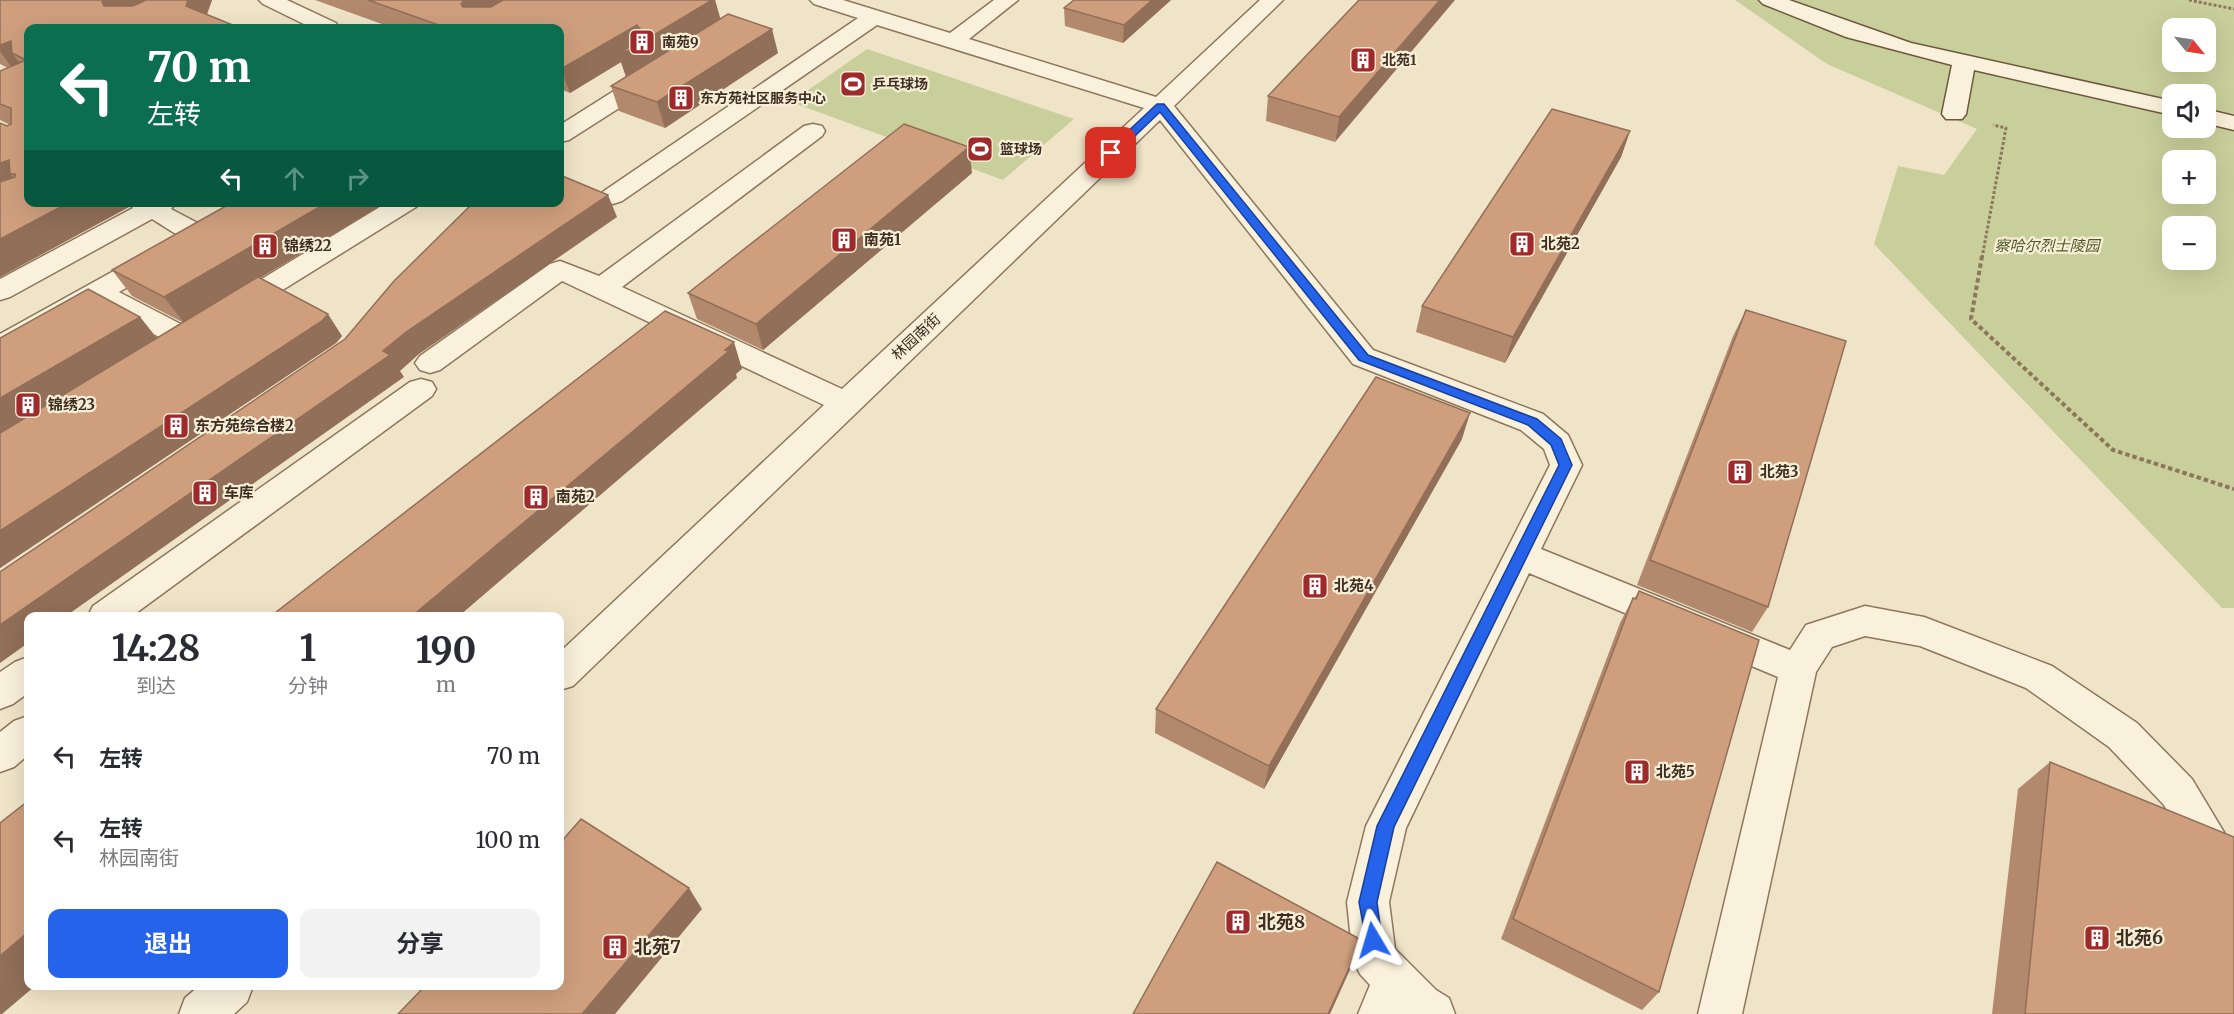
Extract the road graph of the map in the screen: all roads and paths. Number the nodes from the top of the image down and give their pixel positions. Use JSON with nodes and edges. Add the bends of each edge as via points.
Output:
{"nodes":[{"id":1,"x":821,"y":0,"type":"edge"},
{"id":2,"x":1007,"y":0,"type":"edge"},
{"id":3,"x":1272,"y":0,"type":"edge"},
{"id":4,"x":1770,"y":0,"type":"edge"},
{"id":5,"x":2189,"y":0,"type":"edge"},
{"id":6,"x":285,"y":2,"type":"edge"},
{"id":7,"x":2234,"y":9,"type":"edge"},
{"id":8,"x":874,"y":16,"type":"junction"},
{"id":9,"x":321,"y":24,"type":"edge"},
{"id":10,"x":953,"y":41,"type":"junction"},
{"id":11,"x":1964,"y":62,"type":"junction"},
{"id":12,"x":667,"y":68,"type":"edge"},
{"id":13,"x":1161,"y":106,"type":"junction"},
{"id":14,"x":2162,"y":106,"type":"edge"},
{"id":15,"x":1954,"y":114,"type":"joint"},
{"id":16,"x":2216,"y":119,"type":"edge"},
{"id":17,"x":2234,"y":123,"type":"edge"},
{"id":18,"x":813,"y":131,"type":"dead end"},
{"id":19,"x":564,"y":132,"type":"edge"},
{"id":20,"x":613,"y":196,"type":"dead end"},
{"id":21,"x":148,"y":207,"type":"edge"},
{"id":22,"x":157,"y":207,"type":"edge"},
{"id":23,"x":399,"y":207,"type":"edge"},
{"id":24,"x":602,"y":288,"type":"junction"},
{"id":25,"x":0,"y":291,"type":"edge"},
{"id":26,"x":98,"y":292,"type":"junction"},
{"id":27,"x":201,"y":328,"type":"junction"},
{"id":28,"x":0,"y":347,"type":"edge"},
{"id":29,"x":155,"y":356,"type":"edge"},
{"id":30,"x":846,"y":403,"type":"junction"},
{"id":31,"x":2234,"y":489,"type":"edge"},
{"id":32,"x":1520,"y":555,"type":"junction"},
{"id":33,"x":111,"y":612,"type":"edge"},
{"id":34,"x":1798,"y":669,"type":"junction"},
{"id":35,"x":564,"y":671,"type":"edge"},
{"id":36,"x":24,"y":676,"type":"edge"},
{"id":37,"x":0,"y":693,"type":"edge"},
{"id":38,"x":24,"y":736,"type":"edge"},
{"id":39,"x":0,"y":754,"type":"edge"},
{"id":40,"x":2234,"y":896,"type":"edge"},
{"id":41,"x":227,"y":990,"type":"edge"},
{"id":42,"x":1387,"y":997,"type":"edge"},
{"id":43,"x":201,"y":1014,"type":"edge"},
{"id":44,"x":1433,"y":1014,"type":"edge"},
{"id":45,"x":1720,"y":1014,"type":"edge"}],
"edges":[{"from":1,"to":8,"type":"street"},
{"from":2,"to":10,"type":"street"},
{"from":3,"to":13,"type":"street","name":"林园南街"},
{"from":4,"to":11,"type":"street","via":[[1854,32]]},
{"from":5,"to":7,"type":"path"},
{"from":6,"to":9,"type":"street"},
{"from":8,"to":10,"type":"street"},
{"from":8,"to":20,"type":"street"},
{"from":10,"to":13,"type":"street"},
{"from":11,"to":14,"type":"street"},
{"from":11,"to":15,"type":"street"},
{"from":12,"to":19,"type":"street"},
{"from":13,"to":30,"type":"street","name":"林园南街"},
{"from":13,"to":32,"type":"street","via":[[1363,357],[1532,422],[1557,443],[1566,465]]},
{"from":15,"to":31,"type":"path","via":[[2006,128],[1971,319],[2113,450]]},
{"from":16,"to":17,"type":"street"},
{"from":18,"to":24,"type":"street"},
{"from":21,"to":25,"type":"street"},
{"from":22,"to":26,"type":"street","via":[[209,229]]},
{"from":23,"to":27,"type":"street"},
{"from":24,"to":30,"type":"street"},
{"from":24,"to":33,"type":"street","via":[[560,270]]},
{"from":26,"to":27,"type":"street"},
{"from":26,"to":28,"type":"street"},
{"from":27,"to":29,"type":"street"},
{"from":30,"to":35,"type":"street","name":"林园南街"},
{"from":32,"to":34,"type":"street"},
{"from":32,"to":42,"type":"street","via":[[1386,826],[1368,902],[1376,958]]},
{"from":34,"to":40,"type":"street","via":[[1819,636],[1865,621],[1924,632],[2039,677],[2123,735],[2178,792],[2223,868]]},
{"from":34,"to":45,"type":"street"},
{"from":36,"to":37,"type":"street"},
{"from":38,"to":39,"type":"street"},
{"from":41,"to":43,"type":"street"},
{"from":42,"to":44,"type":"street"}]}
